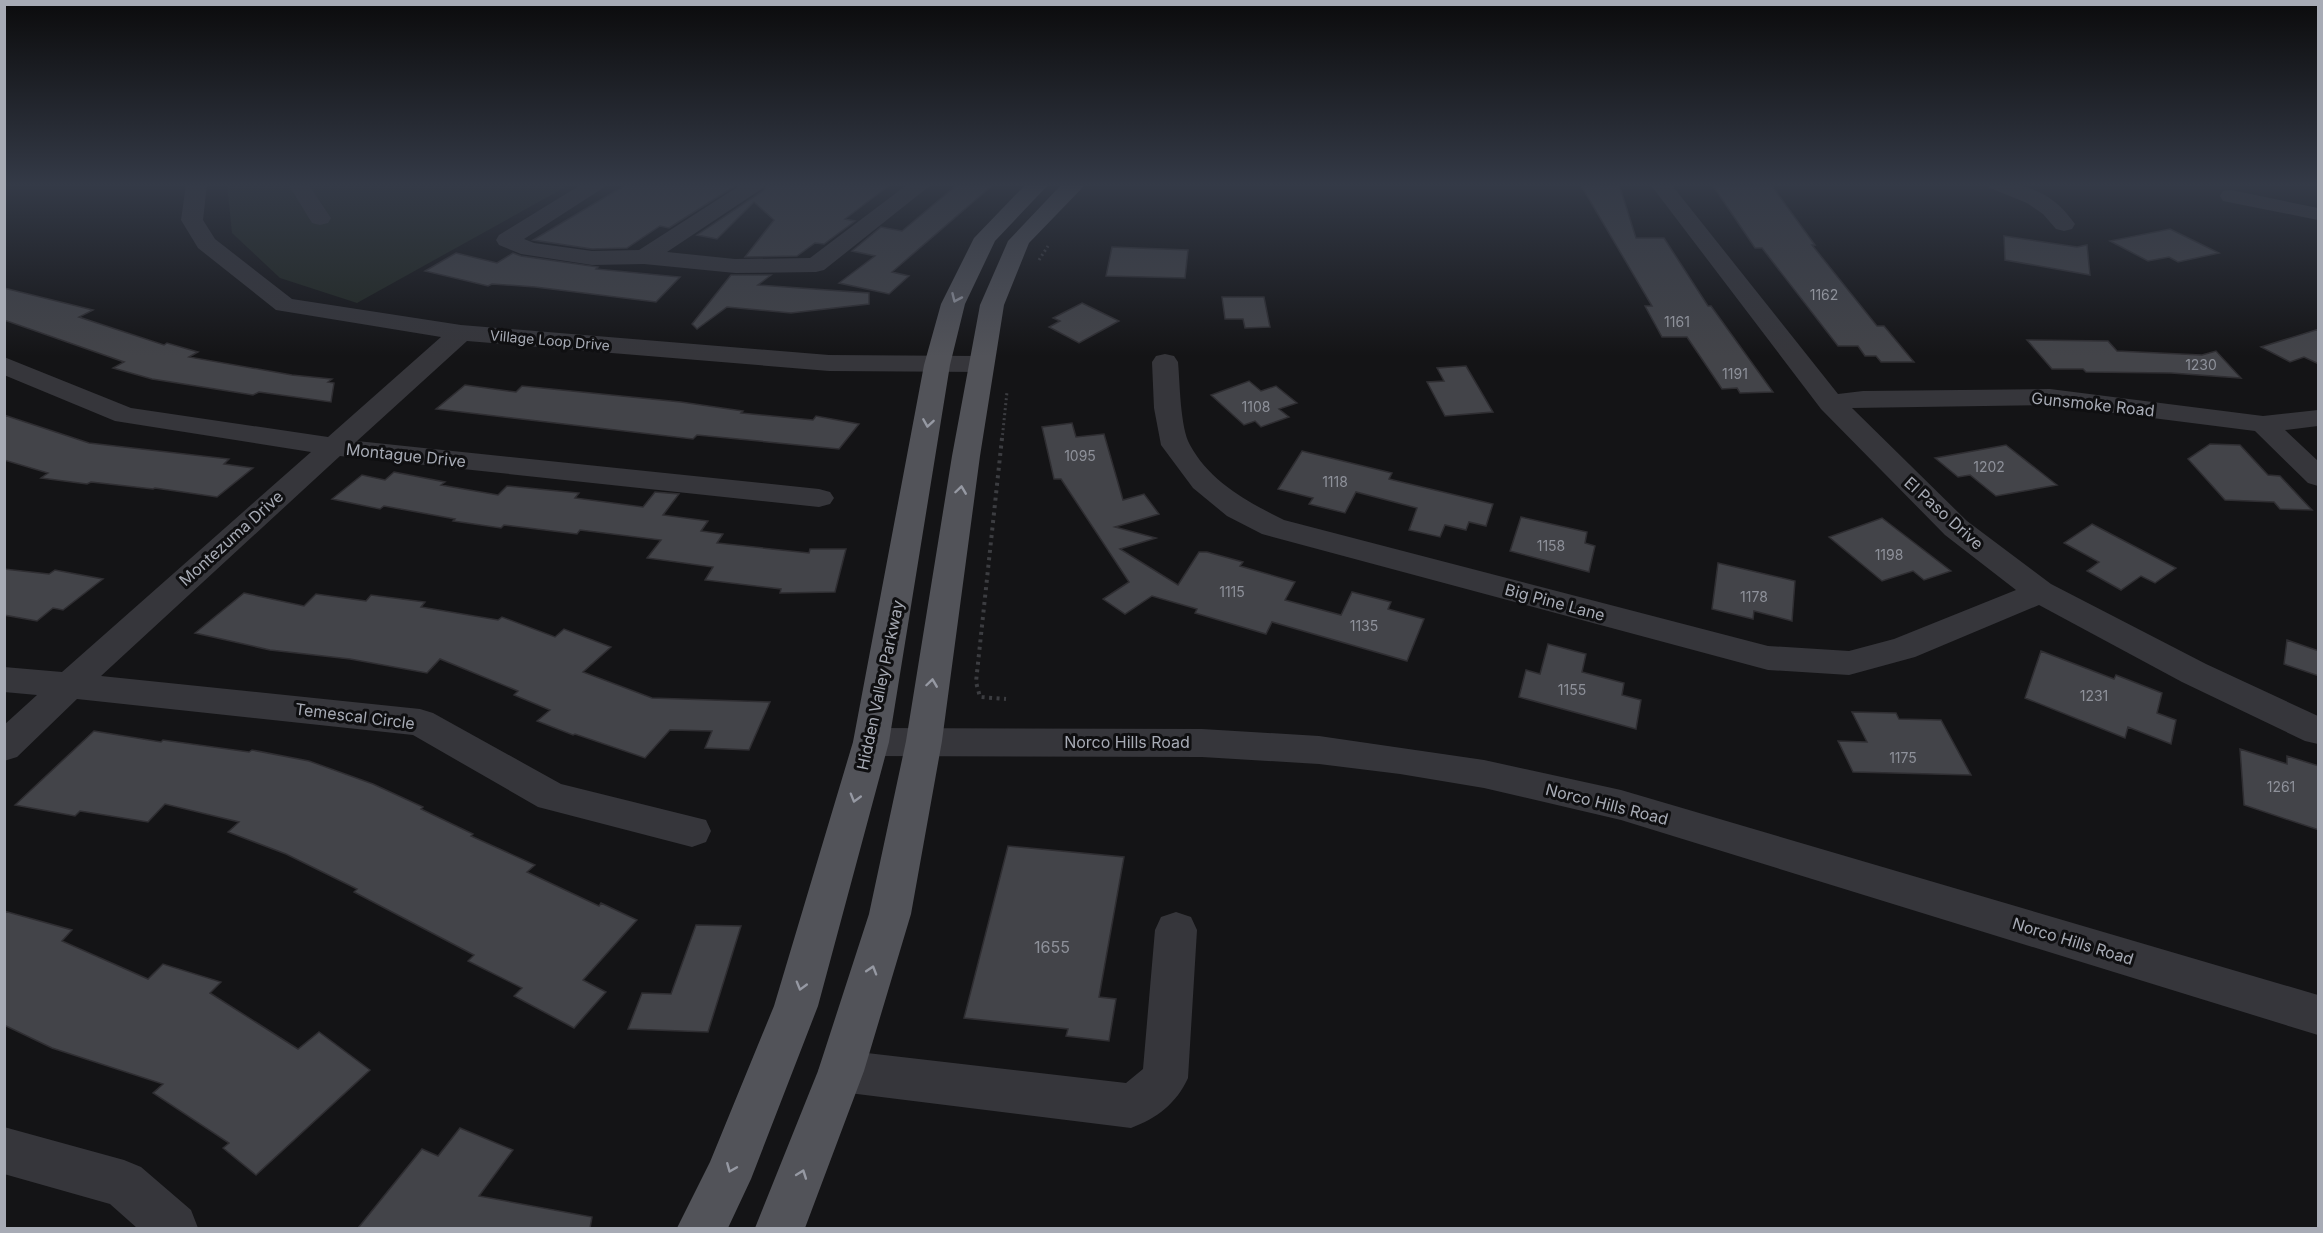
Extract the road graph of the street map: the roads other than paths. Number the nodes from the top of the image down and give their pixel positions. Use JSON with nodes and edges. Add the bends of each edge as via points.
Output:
{"nodes":[{"id":1,"x":205,"y":242,"type":"edge"},
{"id":2,"x":511,"y":242,"type":"edge"},
{"id":3,"x":669,"y":242,"type":"edge"},
{"id":4,"x":846,"y":242,"type":"edge"},
{"id":5,"x":983,"y":242,"type":"edge"},
{"id":6,"x":1019,"y":242,"type":"edge"},
{"id":7,"x":1705,"y":242,"type":"edge"},
{"id":8,"x":644,"y":258,"type":"junction"},
{"id":9,"x":461,"y":333,"type":"junction"},
{"id":10,"x":1165,"y":362,"type":"dead end"},
{"id":11,"x":981,"y":364,"type":"junction"},
{"id":12,"x":4,"y":365,"type":"edge"},
{"id":13,"x":937,"y":365,"type":"junction"},
{"id":14,"x":1831,"y":403,"type":"junction"},
{"id":15,"x":2319,"y":418,"type":"edge"},
{"id":16,"x":2263,"y":424,"type":"junction"},
{"id":17,"x":335,"y":447,"type":"junction"},
{"id":18,"x":2319,"y":477,"type":"edge"},
{"id":19,"x":819,"y":498,"type":"dead end"},
{"id":20,"x":2040,"y":592,"type":"junction"},
{"id":21,"x":4,"y":679,"type":"edge"},
{"id":22,"x":68,"y":686,"type":"junction"},
{"id":23,"x":2319,"y":731,"type":"edge"},
{"id":24,"x":924,"y":741,"type":"junction"},
{"id":25,"x":871,"y":742,"type":"junction"},
{"id":26,"x":4,"y":747,"type":"edge"},
{"id":27,"x":692,"y":831,"type":"dead end"},
{"id":28,"x":1176,"y":930,"type":"dead end"},
{"id":29,"x":2319,"y":1015,"type":"edge"},
{"id":30,"x":840,"y":1071,"type":"junction"},
{"id":31,"x":4,"y":1149,"type":"edge"},
{"id":32,"x":173,"y":1228,"type":"edge"},
{"id":33,"x":702,"y":1228,"type":"edge"},
{"id":34,"x":780,"y":1228,"type":"edge"}],
"edges":[{"from":1,"to":9,"type":"street","name":"Village Loop Drive","via":[[285,305]]},
{"from":2,"to":8,"type":"street","via":[[529,249],[592,258]]},
{"from":3,"to":8,"type":"street"},
{"from":4,"to":8,"type":"street","via":[[816,265],[735,266]]},
{"from":5,"to":13,"type":"main road","name":"Hidden Valley Parkway","one_way":true,"via":[[953,304]]},
{"from":6,"to":11,"type":"main road","via":[[992,305]]},
{"from":7,"to":14,"type":"street","name":"El Paso Drive"},
{"from":9,"to":13,"type":"street","name":"Village Loop Drive","via":[[829,363]]},
{"from":9,"to":17,"type":"street","name":"Montezuma Drive"},
{"from":10,"to":20,"type":"street","name":"Big Pine Lane","via":[[1167,408],[1175,445],[1203,482],[1238,509],[1273,527],[1665,632],[1768,658],[1849,663],[1904,649]]},
{"from":11,"to":13,"type":"street","name":"Village Loop Drive"},
{"from":24,"to":11,"type":"main road","one_way":true},
{"from":12,"to":17,"type":"street","name":"Montague Drive","via":[[125,415]]},
{"from":13,"to":25,"type":"main road","name":"Hidden Valley Parkway","one_way":true},
{"from":14,"to":16,"type":"street","name":"Gunsmoke Road","via":[[1863,399],[2050,397]]},
{"from":14,"to":20,"type":"street","name":"El Paso Drive","via":[[1956,528]]},
{"from":15,"to":16,"type":"street","name":"Gunsmoke Road"},
{"from":16,"to":18,"type":"street"},
{"from":17,"to":19,"type":"street","name":"Montague Drive"},
{"from":17,"to":22,"type":"street","name":"Montezuma Drive"},
{"from":20,"to":23,"type":"street","name":"El Paso Drive","via":[[2194,673]]},
{"from":21,"to":22,"type":"street","name":"Temescal Circle"},
{"from":22,"to":26,"type":"street","name":"Montezuma Drive"},
{"from":22,"to":27,"type":"street","name":"Temescal Circle","via":[[420,722],[551,796]]},
{"from":24,"to":25,"type":"street","name":"Norco Hills Road"},
{"from":24,"to":29,"type":"street","name":"Norco Hills Road","via":[[1202,743],[1319,750],[1484,774],[1621,805]]},
{"from":30,"to":24,"type":"main road","one_way":true,"via":[[890,914]]},
{"from":25,"to":33,"type":"main road","name":"Hidden Valley Parkway","one_way":true,"via":[[796,1006],[727,1179]]},
{"from":28,"to":30,"type":"street","via":[[1165,1078],[1131,1106]]},
{"from":34,"to":30,"type":"main road","one_way":true},
{"from":31,"to":32,"type":"street","via":[[124,1184]]}]}
